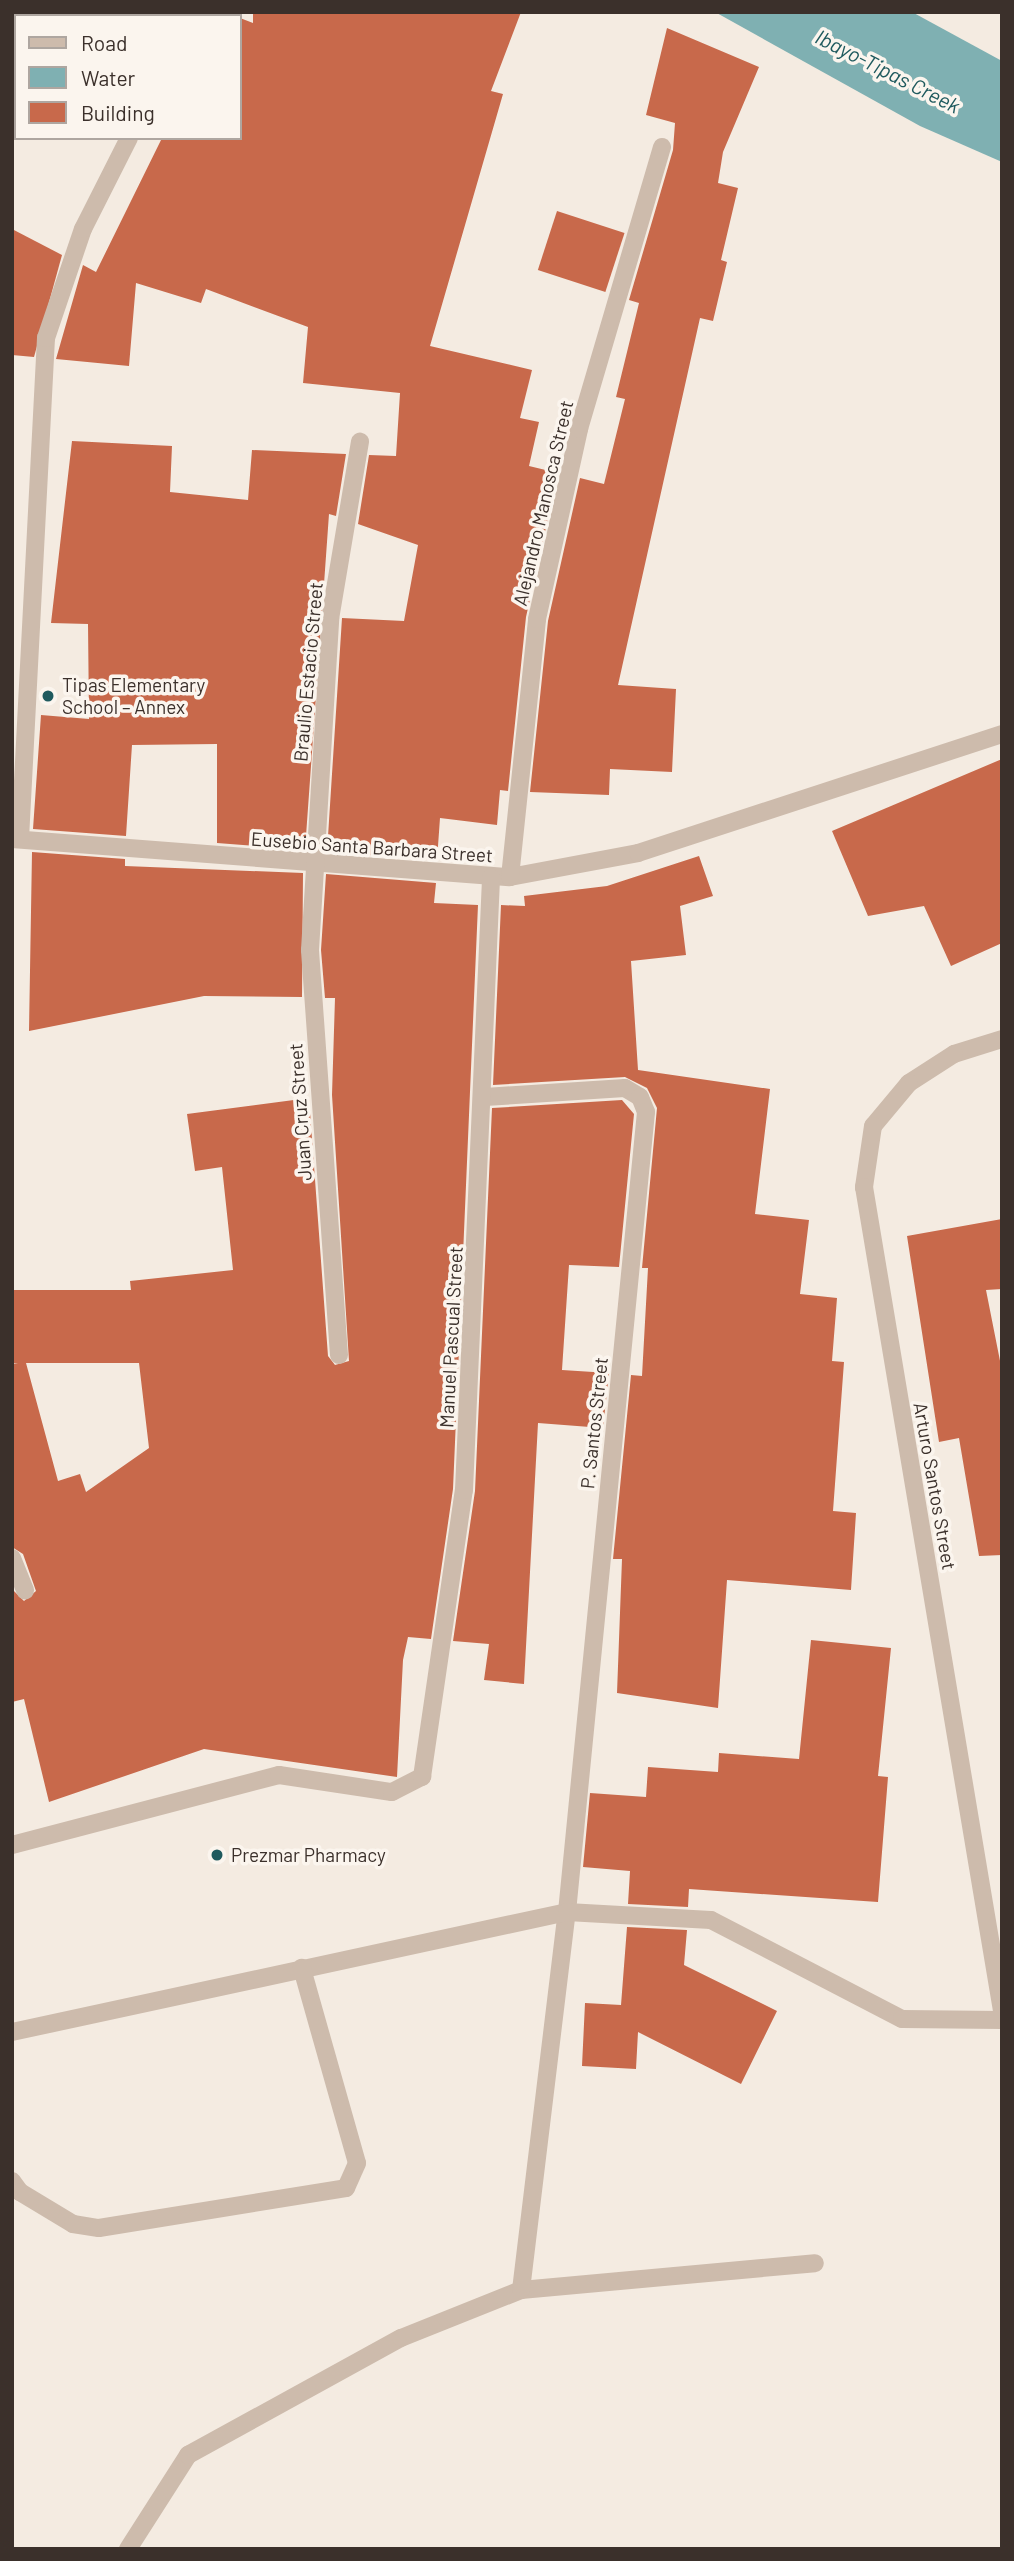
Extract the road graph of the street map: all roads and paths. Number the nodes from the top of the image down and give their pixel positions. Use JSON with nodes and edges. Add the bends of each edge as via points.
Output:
{"nodes":[{"id":1,"x":128,"y":140,"type":"edge"},
{"id":2,"x":662,"y":147,"type":"dead end"},
{"id":3,"x":360,"y":442,"type":"dead end"},
{"id":4,"x":19,"y":651,"type":"edge"},
{"id":5,"x":1002,"y":734,"type":"edge"},
{"id":6,"x":16,"y":839,"type":"edge"},
{"id":7,"x":316,"y":866,"type":"junction"},
{"id":8,"x":510,"y":877,"type":"junction"},
{"id":9,"x":491,"y":878,"type":"junction"},
{"id":10,"x":1002,"y":1039,"type":"edge"},
{"id":11,"x":485,"y":1097,"type":"junction"},
{"id":12,"x":339,"y":1355,"type":"dead end"},
{"id":13,"x":12,"y":1558,"type":"edge"},
{"id":14,"x":25,"y":1590,"type":"dead end"},
{"id":15,"x":12,"y":1844,"type":"edge"},
{"id":16,"x":567,"y":1912,"type":"junction"},
{"id":17,"x":302,"y":1968,"type":"junction"},
{"id":18,"x":1002,"y":2011,"type":"edge"},
{"id":19,"x":1002,"y":2020,"type":"edge"},
{"id":20,"x":12,"y":2032,"type":"edge"},
{"id":21,"x":12,"y":2181,"type":"edge"},
{"id":22,"x":815,"y":2263,"type":"dead end"},
{"id":23,"x":522,"y":2290,"type":"junction"},
{"id":24,"x":128,"y":2549,"type":"edge"}],
"edges":[{"from":1,"to":4,"type":"street","via":[[83,229],[47,338]]},
{"from":2,"to":8,"type":"street","name":"Alejandro Manosca Street","via":[[579,429],[537,619]]},
{"from":3,"to":7,"type":"street","name":"Braulio Estacio Street","via":[[330,619]]},
{"from":4,"to":6,"type":"street"},
{"from":5,"to":8,"type":"street","name":"Eusebio Santa Barbara Street","via":[[638,853]]},
{"from":6,"to":7,"type":"street","name":"Eusebio Santa Barbara Street"},
{"from":7,"to":9,"type":"street","name":"Eusebio Santa Barbara Street"},
{"from":7,"to":12,"type":"street","name":"Juan Cruz Street","via":[[310,950]]},
{"from":8,"to":9,"type":"street","name":"Eusebio Santa Barbara Street"},
{"from":9,"to":11,"type":"street","name":"Manuel Pascual Street"},
{"from":10,"to":18,"type":"street","name":"Arturo Santos Street","via":[[954,1054],[909,1083],[873,1126],[864,1187]]},
{"from":11,"to":15,"type":"street","name":"Manuel Pascual Street","via":[[464,1490],[429,1758],[409,1788],[392,1792],[279,1775]]},
{"from":11,"to":16,"type":"street","name":"P. Santos Street","via":[[625,1088],[640,1097],[646,1112]]},
{"from":13,"to":14,"type":"street"},
{"from":16,"to":17,"type":"street"},
{"from":16,"to":19,"type":"street","via":[[711,1920],[902,2019]]},
{"from":16,"to":23,"type":"street","name":"P. Santos Street"},
{"from":17,"to":20,"type":"street"},
{"from":17,"to":21,"type":"street","via":[[358,2162],[346,2188],[99,2228],[73,2224],[20,2192]]},
{"from":22,"to":23,"type":"street"},
{"from":23,"to":24,"type":"street","via":[[401,2338],[188,2455]]}]}
